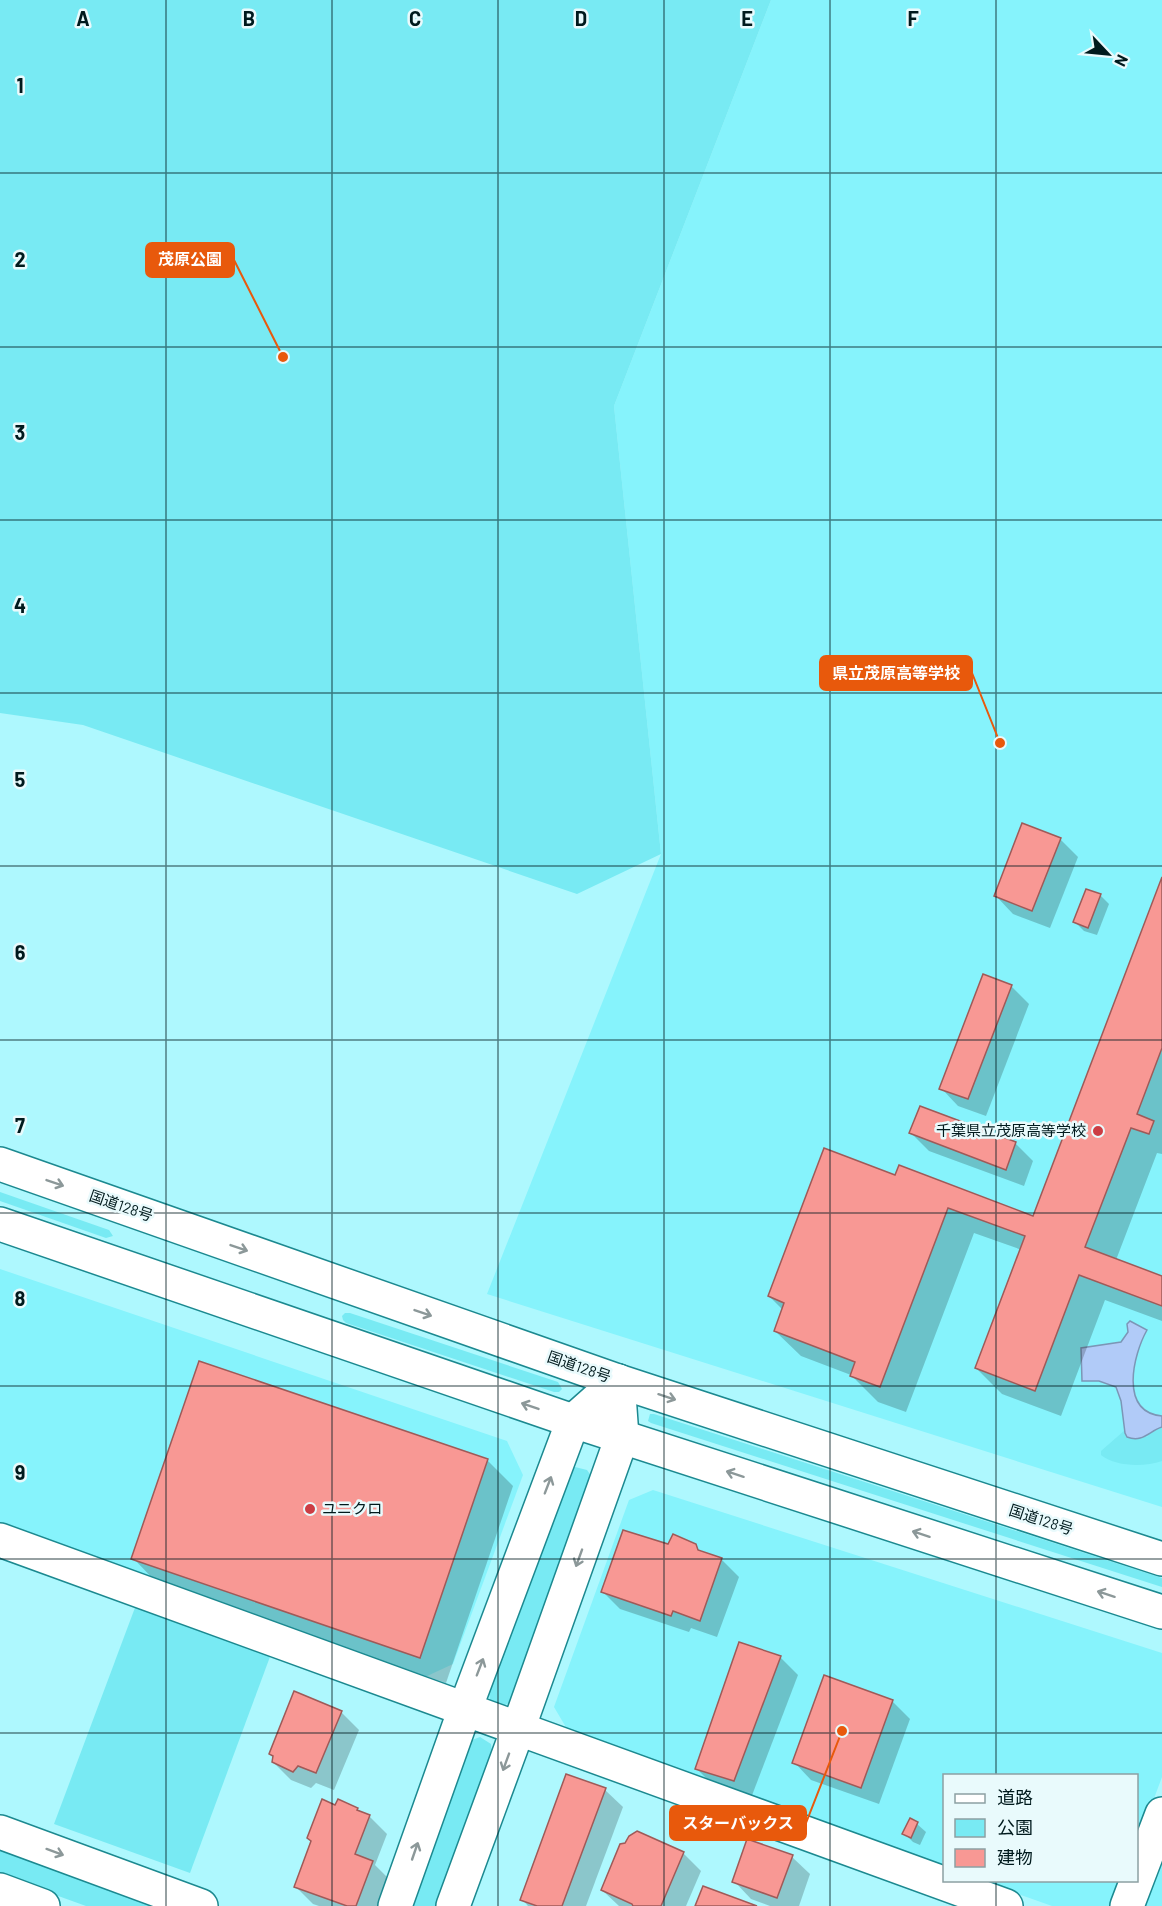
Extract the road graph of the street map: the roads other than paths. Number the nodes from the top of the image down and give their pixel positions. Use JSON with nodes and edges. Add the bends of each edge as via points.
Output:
{"nodes":[{"id":1,"x":0,"y":1164,"type":"edge"},
{"id":2,"x":0,"y":1224,"type":"edge"},
{"id":3,"x":618,"y":1381,"type":"junction"},
{"id":4,"x":573,"y":1421,"type":"junction"},
{"id":5,"x":622,"y":1437,"type":"junction"},
{"id":6,"x":0,"y":1540,"type":"edge"},
{"id":7,"x":1162,"y":1559,"type":"edge"},
{"id":8,"x":1162,"y":1612,"type":"edge"},
{"id":9,"x":465,"y":1709,"type":"junction"},
{"id":10,"x":518,"y":1729,"type":"junction"},
{"id":11,"x":1162,"y":1814,"type":"edge"},
{"id":12,"x":0,"y":1832,"type":"edge"},
{"id":13,"x":1138,"y":1877,"type":"edge"},
{"id":14,"x":1136,"y":1882,"type":"edge"},
{"id":15,"x":0,"y":1890,"type":"edge"},
{"id":16,"x":43,"y":1906,"type":"edge"},
{"id":17,"x":201,"y":1906,"type":"edge"},
{"id":18,"x":395,"y":1906,"type":"edge"},
{"id":19,"x":453,"y":1906,"type":"edge"},
{"id":20,"x":1006,"y":1906,"type":"edge"},
{"id":21,"x":1127,"y":1906,"type":"edge"}],
"edges":[{"from":1,"to":3,"type":"main road","name":"国道128号","one_way":true},
{"from":4,"to":2,"type":"main road","one_way":true},
{"from":3,"to":4,"type":"main road"},
{"from":3,"to":5,"type":"main road"},
{"from":3,"to":7,"type":"main road","name":"国道128号","one_way":true},
{"from":4,"to":5,"type":"main road"},
{"from":9,"to":4,"type":"main road","one_way":true},
{"from":8,"to":5,"type":"main road","one_way":true},
{"from":5,"to":10,"type":"main road","one_way":true},
{"from":6,"to":9,"type":"main road"},
{"from":9,"to":10,"type":"main road"},
{"from":18,"to":9,"type":"main road","one_way":true},
{"from":10,"to":19,"type":"main road","one_way":true},
{"from":10,"to":20,"type":"main road"},
{"from":11,"to":13,"type":"main road"},
{"from":12,"to":17,"type":"main road","one_way":true},
{"from":14,"to":21,"type":"main road"},
{"from":15,"to":16,"type":"main road"}]}
